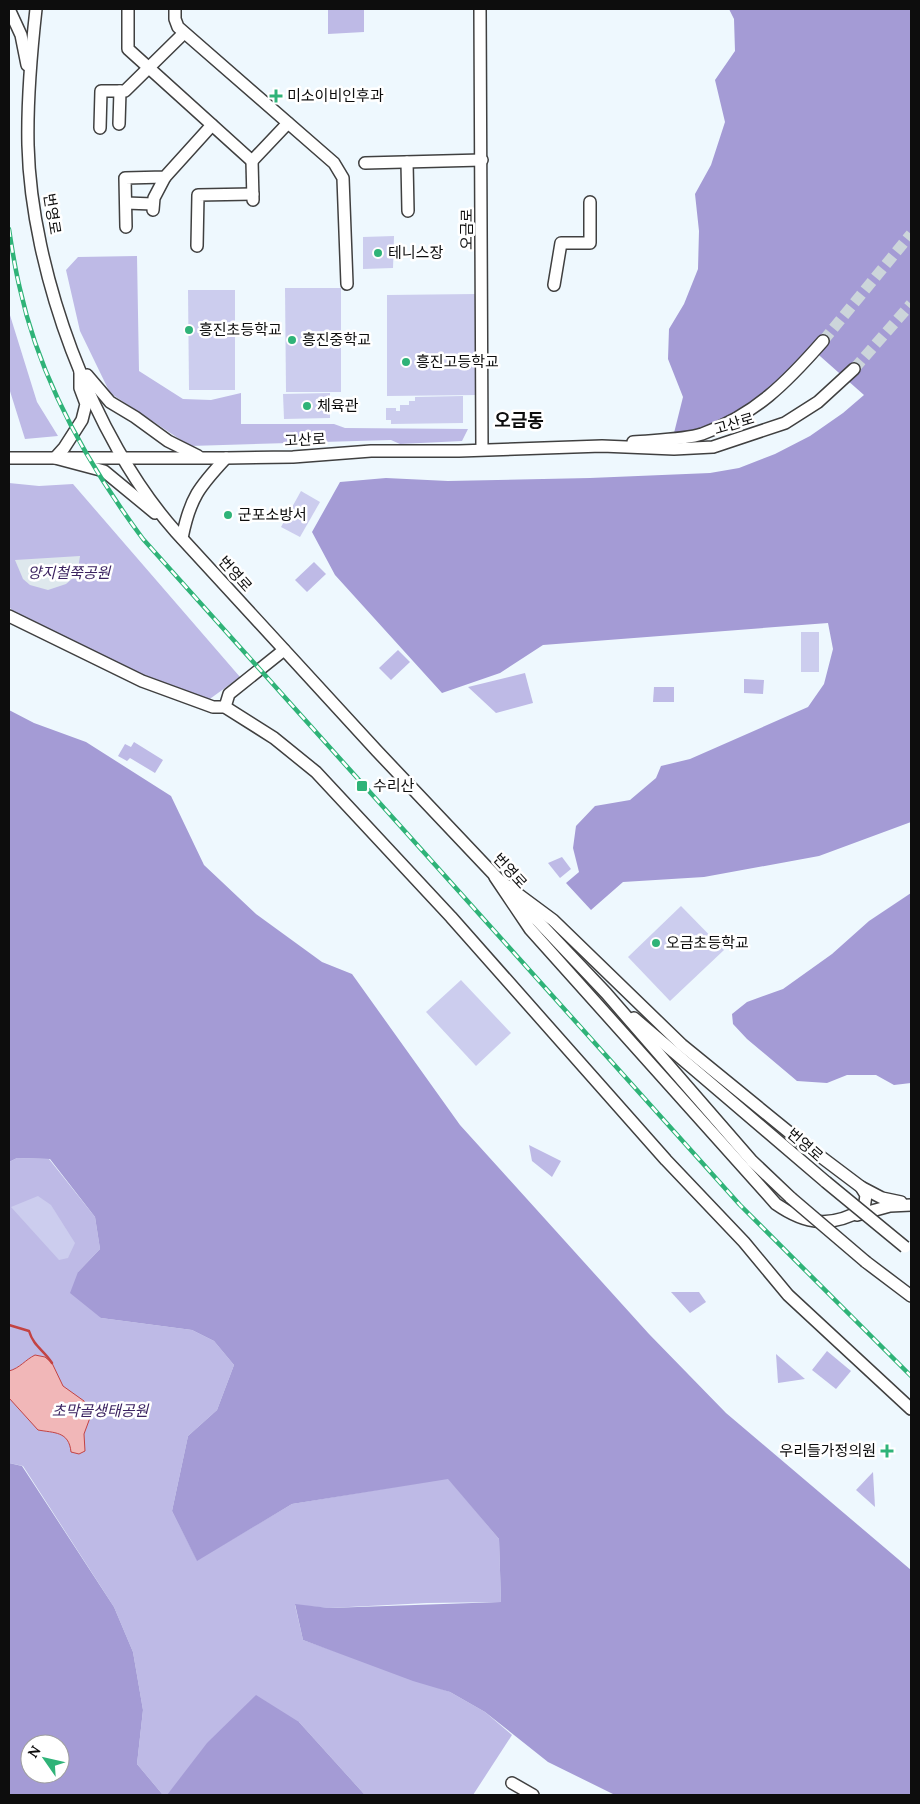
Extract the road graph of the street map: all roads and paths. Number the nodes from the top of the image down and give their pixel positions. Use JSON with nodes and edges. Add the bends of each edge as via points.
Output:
{"nodes":[{"id":1,"x":9,"y":9,"type":"edge"},
{"id":2,"x":36,"y":9,"type":"edge"},
{"id":3,"x":128,"y":9,"type":"edge"},
{"id":4,"x":175,"y":9,"type":"edge"},
{"id":5,"x":480,"y":9,"type":"edge"},
{"id":6,"x":184,"y":33,"type":"junction"},
{"id":7,"x":149,"y":68,"type":"junction"},
{"id":8,"x":29,"y":76,"type":"junction"},
{"id":9,"x":120,"y":91,"type":"junction"},
{"id":10,"x":288,"y":123,"type":"junction"},
{"id":11,"x":119,"y":124,"type":"dead end"},
{"id":12,"x":212,"y":125,"type":"junction"},
{"id":13,"x":100,"y":128,"type":"dead end"},
{"id":14,"x":482,"y":160,"type":"junction"},
{"id":15,"x":252,"y":162,"type":"junction"},
{"id":16,"x":407,"y":162,"type":"junction"},
{"id":17,"x":365,"y":163,"type":"dead end"},
{"id":18,"x":166,"y":178,"type":"junction"},
{"id":19,"x":590,"y":202,"type":"dead end"},
{"id":20,"x":126,"y":203,"type":"junction"},
{"id":21,"x":408,"y":211,"type":"dead end"},
{"id":22,"x":126,"y":227,"type":"dead end"},
{"id":23,"x":198,"y":246,"type":"dead end"},
{"id":24,"x":348,"y":284,"type":"dead end"},
{"id":25,"x":554,"y":285,"type":"dead end"},
{"id":26,"x":823,"y":341,"type":"tunnel mouth"},
{"id":27,"x":80,"y":366,"type":"junction"},
{"id":28,"x":854,"y":369,"type":"tunnel mouth"},
{"id":29,"x":602,"y":446,"type":"junction"},
{"id":30,"x":482,"y":449,"type":"junction"},
{"id":31,"x":200,"y":457,"type":"junction"},
{"id":32,"x":9,"y":458,"type":"edge"},
{"id":33,"x":55,"y":458,"type":"junction"},
{"id":34,"x":226,"y":458,"type":"junction"},
{"id":35,"x":124,"y":459,"type":"junction"},
{"id":36,"x":170,"y":525,"type":"junction"},
{"id":37,"x":182,"y":538,"type":"junction"},
{"id":38,"x":9,"y":616,"type":"edge"},
{"id":39,"x":284,"y":650,"type":"junction"},
{"id":40,"x":224,"y":707,"type":"junction"},
{"id":41,"x":495,"y":877,"type":"junction"},
{"id":42,"x":606,"y":993,"type":"junction"},
{"id":43,"x":861,"y":1188,"type":"junction"},
{"id":44,"x":911,"y":1205,"type":"edge"},
{"id":45,"x":850,"y":1217,"type":"junction"},
{"id":46,"x":908,"y":1249,"type":"edge"},
{"id":47,"x":911,"y":1296,"type":"edge"},
{"id":48,"x":911,"y":1408,"type":"edge"},
{"id":49,"x":512,"y":1784,"type":"dead end"},
{"id":50,"x":525,"y":1794,"type":"edge"}],
"edges":[{"from":1,"to":8,"type":"street","name":"번영로","via":[[20,35]]},
{"from":2,"to":8,"type":"street","name":"번영로"},
{"from":3,"to":7,"type":"street","via":[[128,49]]},
{"from":4,"to":6,"type":"street","via":[[178,27]]},
{"from":5,"to":14,"type":"street","name":"오금로"},
{"from":6,"to":7,"type":"street"},
{"from":6,"to":10,"type":"street"},
{"from":7,"to":9,"type":"street","via":[[125,91]]},
{"from":7,"to":12,"type":"street"},
{"from":8,"to":27,"type":"street","name":"번영로","via":[[28,146],[36,220],[52,291]]},
{"from":9,"to":11,"type":"street"},
{"from":9,"to":13,"type":"street","via":[[101,90]]},
{"from":10,"to":15,"type":"street"},
{"from":10,"to":24,"type":"street","via":[[334,163],[343,178]]},
{"from":12,"to":15,"type":"street"},
{"from":12,"to":18,"type":"street"},
{"from":14,"to":16,"type":"street"},
{"from":14,"to":30,"type":"street","name":"오금로"},
{"from":15,"to":23,"type":"street","via":[[253,197],[198,195]]},
{"from":16,"to":17,"type":"street"},
{"from":16,"to":21,"type":"street"},
{"from":18,"to":20,"type":"street","via":[[154,198],[153,207]]},
{"from":18,"to":20,"type":"street","via":[[126,178]]},
{"from":19,"to":25,"type":"street","via":[[590,243],[561,243]]},
{"from":20,"to":22,"type":"street"},
{"from":26,"to":29,"type":"street","name":"고산로","via":[[787,382],[753,409],[701,434]]},
{"from":27,"to":31,"type":"street","via":[[110,402],[168,441]]},
{"from":27,"to":33,"type":"street","via":[[80,388],[86,404],[82,420]]},
{"from":27,"to":35,"type":"street","name":"번영로"},
{"from":28,"to":29,"type":"street","name":"고산로","via":[[818,402],[785,422],[744,438],[713,447],[674,450]]},
{"from":29,"to":30,"type":"street","name":"고산로"},
{"from":30,"to":34,"type":"street","name":"고산로"},
{"from":31,"to":34,"type":"street","name":"고산로"},
{"from":31,"to":35,"type":"street","name":"고산로"},
{"from":32,"to":33,"type":"street","name":"고산로"},
{"from":33,"to":35,"type":"street","name":"고산로"},
{"from":33,"to":36,"type":"street","via":[[104,471]]},
{"from":34,"to":37,"type":"street","via":[[192,498]]},
{"from":35,"to":36,"type":"street","name":"번영로"},
{"from":36,"to":37,"type":"street","name":"번영로"},
{"from":37,"to":39,"type":"street","name":"번영로"},
{"from":38,"to":40,"type":"street","via":[[142,681],[213,707]]},
{"from":39,"to":40,"type":"street","via":[[230,694]]},
{"from":39,"to":41,"type":"street","name":"번영로"},
{"from":40,"to":48,"type":"street","via":[[274,738],[316,772],[451,917],[788,1295]]},
{"from":41,"to":42,"type":"street","name":"번영로"},
{"from":41,"to":43,"type":"street","via":[[537,906],[682,1045]]},
{"from":41,"to":45,"type":"street","via":[[530,929],[776,1204],[800,1218],[818,1222]]},
{"from":42,"to":46,"type":"street","name":"번영로","bridge":true},
{"from":42,"to":47,"type":"street","name":"번영로","bridge":true,"via":[[752,1161],[866,1262]]},
{"from":43,"to":44,"type":"street","via":[[882,1198]]},
{"from":43,"to":45,"type":"street","via":[[866,1195],[864,1209]]},
{"from":44,"to":45,"type":"street","via":[[890,1206]]},
{"from":49,"to":50,"type":"street"}]}
